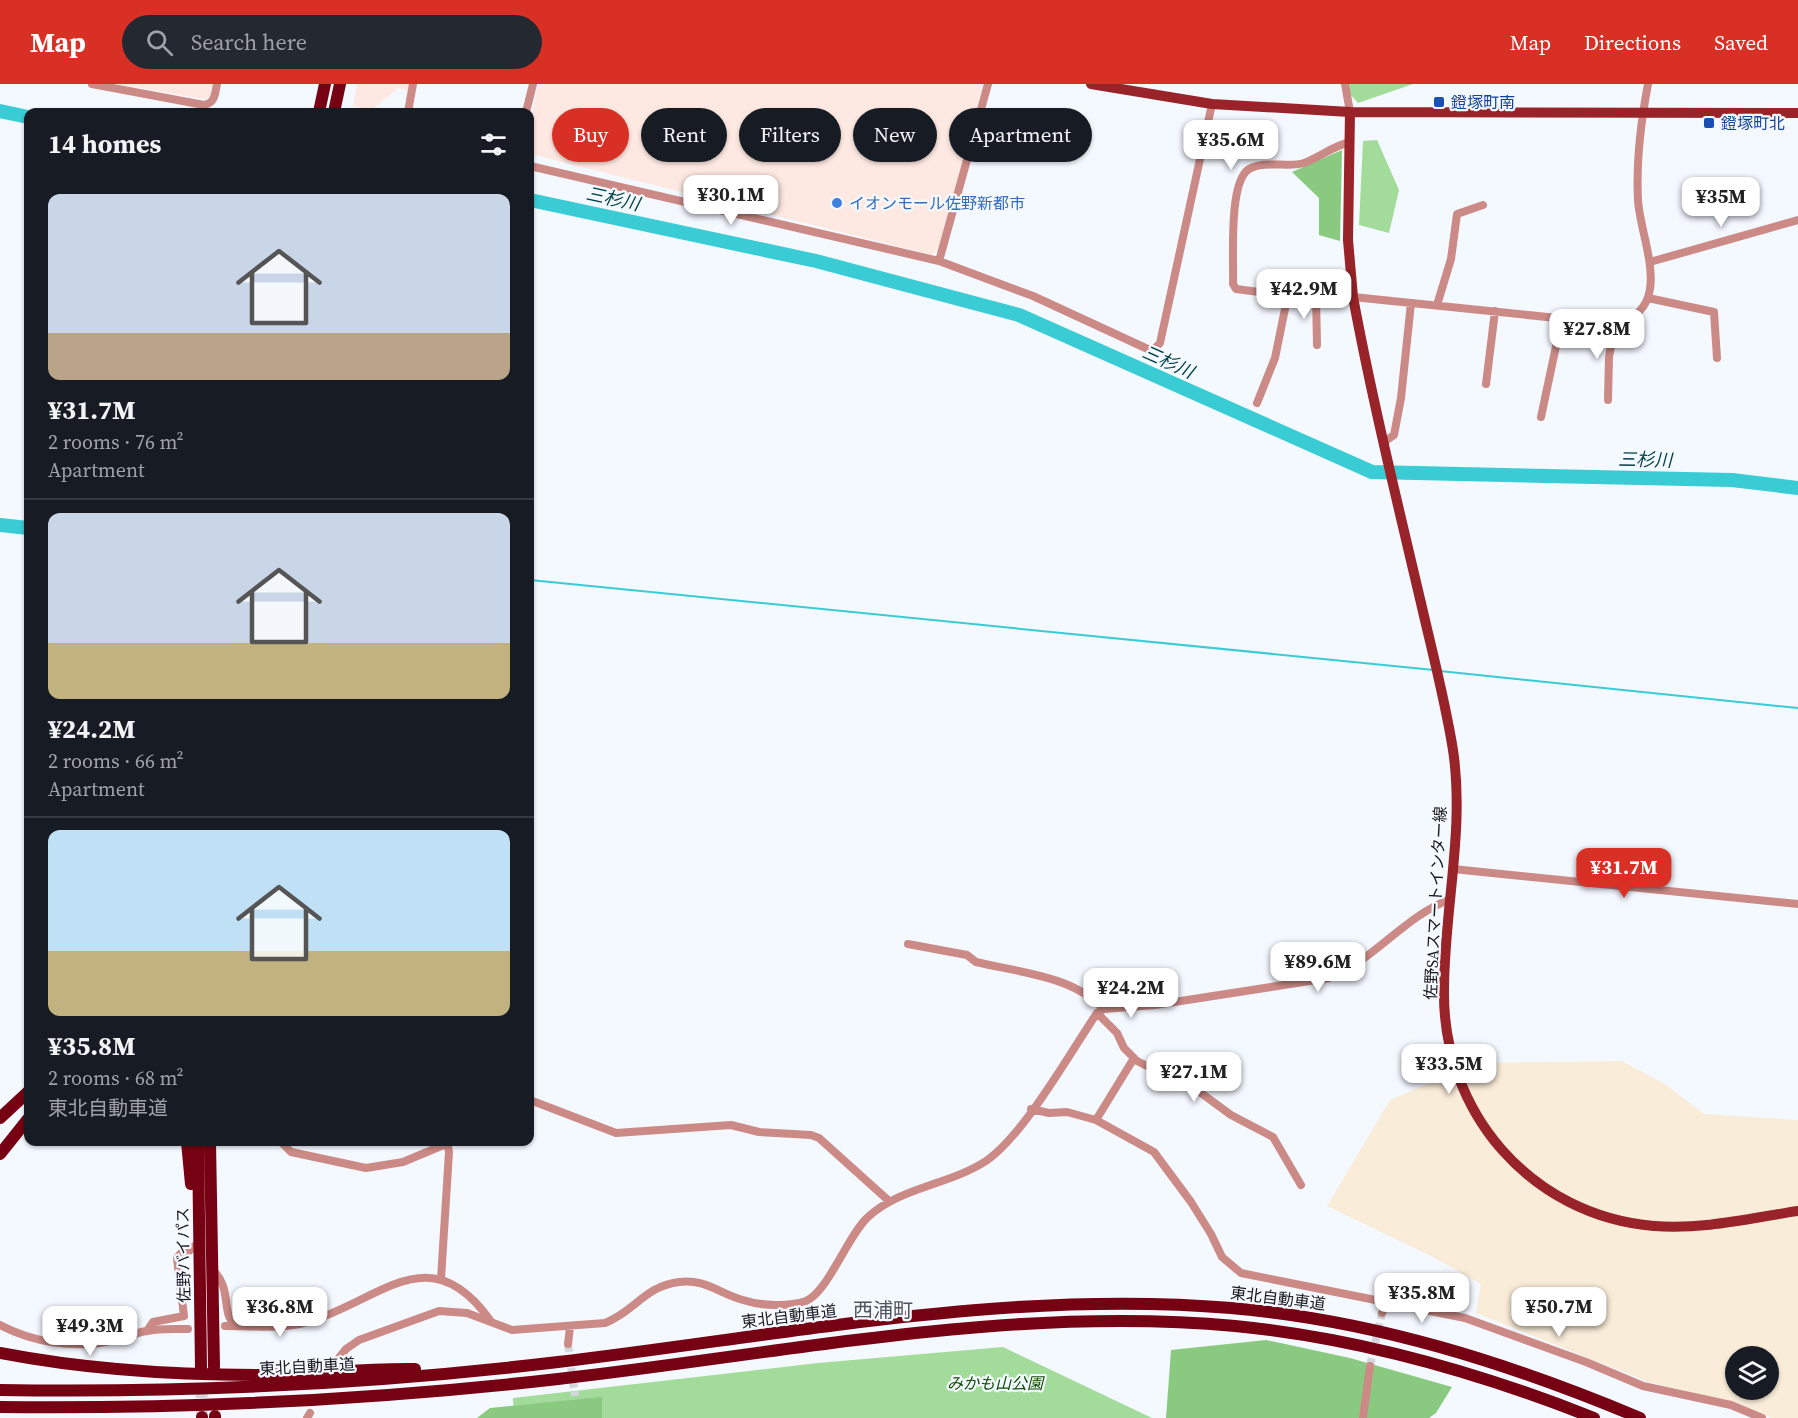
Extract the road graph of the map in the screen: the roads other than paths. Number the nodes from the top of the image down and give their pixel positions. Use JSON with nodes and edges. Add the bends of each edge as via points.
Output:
{"nodes":[{"id":1,"x":92,"y":84,"type":"edge"},
{"id":2,"x":217,"y":84,"type":"edge"},
{"id":3,"x":325,"y":84,"type":"edge"},
{"id":4,"x":340,"y":84,"type":"edge"},
{"id":5,"x":413,"y":84,"type":"edge"},
{"id":6,"x":533,"y":84,"type":"edge"},
{"id":7,"x":988,"y":84,"type":"edge"},
{"id":8,"x":1091,"y":84,"type":"edge"},
{"id":9,"x":1345,"y":84,"type":"edge"},
{"id":10,"x":1648,"y":84,"type":"edge"},
{"id":11,"x":1212,"y":104,"type":"junction"},
{"id":12,"x":320,"y":108,"type":"edge"},
{"id":13,"x":335,"y":108,"type":"edge"},
{"id":14,"x":409,"y":108,"type":"edge"},
{"id":15,"x":527,"y":108,"type":"edge"},
{"id":16,"x":1350,"y":112,"type":"junction"},
{"id":17,"x":1642,"y":113,"type":"junction"},
{"id":18,"x":1798,"y":113,"type":"edge"},
{"id":19,"x":1350,"y":142,"type":"junction"},
{"id":20,"x":534,"y":167,"type":"edge"},
{"id":21,"x":1483,"y":205,"type":"dead end"},
{"id":22,"x":1798,"y":220,"type":"edge"},
{"id":23,"x":939,"y":261,"type":"junction"},
{"id":24,"x":1650,"y":262,"type":"junction"},
{"id":25,"x":1288,"y":294,"type":"junction"},
{"id":26,"x":1316,"y":295,"type":"junction"},
{"id":27,"x":1353,"y":297,"type":"junction"},
{"id":28,"x":1648,"y":298,"type":"junction"},
{"id":29,"x":1410,"y":303,"type":"junction"},
{"id":30,"x":1437,"y":305,"type":"junction"},
{"id":31,"x":1494,"y":311,"type":"junction"},
{"id":32,"x":1562,"y":318,"type":"junction"},
{"id":33,"x":1615,"y":324,"type":"junction"},
{"id":34,"x":1317,"y":345,"type":"dead end"},
{"id":35,"x":1717,"y":358,"type":"dead end"},
{"id":36,"x":1486,"y":384,"type":"dead end"},
{"id":37,"x":1608,"y":400,"type":"dead end"},
{"id":38,"x":1257,"y":403,"type":"dead end"},
{"id":39,"x":1541,"y":417,"type":"dead end"},
{"id":40,"x":1384,"y":442,"type":"junction"},
{"id":41,"x":1454,"y":869,"type":"junction"},
{"id":42,"x":1451,"y":899,"type":"junction"},
{"id":43,"x":1798,"y":904,"type":"edge"},
{"id":44,"x":908,"y":944,"type":"dead end"},
{"id":45,"x":1100,"y":1011,"type":"junction"},
{"id":46,"x":1134,"y":1058,"type":"junction"},
{"id":47,"x":24,"y":1098,"type":"edge"},
{"id":48,"x":534,"y":1102,"type":"edge"},
{"id":49,"x":1031,"y":1109,"type":"junction"},
{"id":50,"x":0,"y":1118,"type":"edge"},
{"id":51,"x":1096,"y":1120,"type":"junction"},
{"id":52,"x":24,"y":1125,"type":"edge"},
{"id":53,"x":187,"y":1146,"type":"edge"},
{"id":54,"x":198,"y":1146,"type":"edge"},
{"id":55,"x":210,"y":1146,"type":"edge"},
{"id":56,"x":215,"y":1146,"type":"edge"},
{"id":57,"x":285,"y":1146,"type":"edge"},
{"id":58,"x":440,"y":1146,"type":"edge"},
{"id":59,"x":448,"y":1146,"type":"edge"},
{"id":60,"x":0,"y":1154,"type":"edge"},
{"id":61,"x":210,"y":1179,"type":"junction"},
{"id":62,"x":1301,"y":1185,"type":"dead end"},
{"id":63,"x":889,"y":1201,"type":"junction"},
{"id":64,"x":1798,"y":1211,"type":"edge"},
{"id":65,"x":199,"y":1224,"type":"junction"},
{"id":66,"x":199,"y":1242,"type":"junction"},
{"id":67,"x":212,"y":1269,"type":"junction"},
{"id":68,"x":441,"y":1279,"type":"junction"},
{"id":69,"x":1386,"y":1303,"type":"junction"},
{"id":70,"x":1382,"y":1313,"type":"tunnel mouth"},
{"id":71,"x":490,"y":1320,"type":"junction"},
{"id":72,"x":0,"y":1325,"type":"edge"},
{"id":73,"x":225,"y":1326,"type":"dead end"},
{"id":74,"x":237,"y":1326,"type":"junction"},
{"id":75,"x":570,"y":1327,"type":"junction"},
{"id":76,"x":188,"y":1329,"type":"dead end"},
{"id":77,"x":147,"y":1331,"type":"junction"},
{"id":78,"x":568,"y":1344,"type":"tunnel mouth"},
{"id":79,"x":0,"y":1353,"type":"edge"},
{"id":80,"x":334,"y":1364,"type":"dead end"},
{"id":81,"x":1370,"y":1366,"type":"tunnel mouth"},
{"id":82,"x":214,"y":1367,"type":"tunnel mouth"},
{"id":83,"x":201,"y":1368,"type":"tunnel mouth"},
{"id":84,"x":476,"y":1370,"type":"junction"},
{"id":85,"x":0,"y":1390,"type":"edge"},
{"id":86,"x":0,"y":1410,"type":"edge"},
{"id":87,"x":1363,"y":1418,"type":"edge"},
{"id":88,"x":1594,"y":1418,"type":"edge"},
{"id":89,"x":1640,"y":1418,"type":"edge"},
{"id":90,"x":1762,"y":1418,"type":"edge"}],
"edges":[{"from":1,"to":2,"type":"street","via":[[204,105],[214,98]]},
{"from":3,"to":12,"type":"highway"},
{"from":4,"to":13,"type":"highway"},
{"from":5,"to":14,"type":"street"},
{"from":6,"to":15,"type":"street"},
{"from":7,"to":23,"type":"street"},
{"from":8,"to":11,"type":"main road"},
{"from":9,"to":16,"type":"street"},
{"from":10,"to":17,"type":"street"},
{"from":11,"to":16,"type":"main road"},
{"from":11,"to":23,"type":"street","via":[[1160,343],[1152,351],[1033,296]]},
{"from":16,"to":17,"type":"main road"},
{"from":16,"to":19,"type":"main road"},
{"from":17,"to":18,"type":"main road"},
{"from":17,"to":24,"type":"street","via":[[1638,201]]},
{"from":19,"to":25,"type":"street","via":[[1303,163],[1256,166],[1243,175],[1235,200],[1233,284],[1243,291]]},
{"from":19,"to":27,"type":"main road","via":[[1348,240]]},
{"from":20,"to":23,"type":"street"},
{"from":21,"to":30,"type":"street","via":[[1457,214],[1451,259]]},
{"from":22,"to":24,"type":"street"},
{"from":24,"to":28,"type":"street"},
{"from":25,"to":26,"type":"street"},
{"from":25,"to":38,"type":"street","via":[[1275,358]]},
{"from":26,"to":27,"type":"street"},
{"from":26,"to":34,"type":"street"},
{"from":27,"to":29,"type":"street"},
{"from":27,"to":40,"type":"main road"},
{"from":28,"to":33,"type":"street","via":[[1641,311]]},
{"from":28,"to":35,"type":"street","via":[[1714,312]]},
{"from":29,"to":30,"type":"street"},
{"from":29,"to":40,"type":"street","via":[[1396,430]]},
{"from":30,"to":31,"type":"street"},
{"from":31,"to":32,"type":"street"},
{"from":31,"to":36,"type":"street"},
{"from":32,"to":33,"type":"street"},
{"from":32,"to":39,"type":"street"},
{"from":33,"to":37,"type":"street"},
{"from":40,"to":41,"type":"main road","name":"佐野SAスマートインター線","via":[[1440,686],[1456,776]]},
{"from":41,"to":42,"type":"main road","name":"佐野SAスマートインター線"},
{"from":41,"to":43,"type":"street"},
{"from":42,"to":45,"type":"street","via":[[1417,916],[1347,971],[1329,978]]},
{"from":42,"to":64,"type":"main road","name":"佐野SAスマートインター線","via":[[1444,989],[1449,1051],[1476,1115],[1511,1160],[1571,1203],[1639,1224],[1693,1226]]},
{"from":44,"to":45,"type":"street","via":[[967,956],[976,962],[1073,987],[1095,1000]]},
{"from":45,"to":46,"type":"street"},
{"from":45,"to":49,"type":"street"},
{"from":46,"to":51,"type":"street"},
{"from":46,"to":62,"type":"street","via":[[1273,1137]]},
{"from":47,"to":50,"type":"highway"},
{"from":48,"to":63,"type":"street","via":[[616,1133],[731,1125],[759,1132],[811,1135]]},
{"from":49,"to":51,"type":"street","via":[[1067,1112]]},
{"from":49,"to":63,"type":"street","via":[[1014,1134],[984,1162]]},
{"from":51,"to":69,"type":"street","via":[[1154,1152],[1191,1202],[1222,1257],[1241,1273]]},
{"from":52,"to":60,"type":"highway"},
{"from":53,"to":65,"type":"highway"},
{"from":54,"to":65,"type":"highway","name":"佐野バイパス"},
{"from":55,"to":61,"type":"highway","name":"佐野バイパス"},
{"from":56,"to":61,"type":"highway"},
{"from":57,"to":58,"type":"street","via":[[291,1152],[366,1168],[403,1162]]},
{"from":59,"to":68,"type":"street"},
{"from":61,"to":67,"type":"highway","name":"佐野バイパス"},
{"from":63,"to":75,"type":"street","via":[[866,1219],[825,1281],[807,1300],[760,1303],[708,1285],[680,1281],[647,1292],[619,1318]]},
{"from":65,"to":66,"type":"highway","name":"佐野バイパス"},
{"from":66,"to":77,"type":"street","via":[[177,1258],[184,1317],[153,1322]]},
{"from":66,"to":83,"type":"highway","name":"佐野バイパス"},
{"from":67,"to":74,"type":"street","via":[[222,1279],[227,1310]]},
{"from":67,"to":82,"type":"highway","name":"佐野バイパス"},
{"from":68,"to":71,"type":"street","via":[[466,1293]]},
{"from":68,"to":74,"type":"street","via":[[426,1276],[389,1285],[316,1320],[294,1325]]},
{"from":69,"to":70,"type":"street"},
{"from":69,"to":90,"type":"street","via":[[1465,1318],[1643,1386],[1731,1405]]},
{"from":71,"to":75,"type":"street","via":[[512,1330]]},
{"from":71,"to":80,"type":"street","via":[[454,1310],[428,1314],[360,1340]]},
{"from":72,"to":77,"type":"street","via":[[40,1339],[84,1345]]},
{"from":73,"to":74,"type":"street"},
{"from":75,"to":78,"type":"street"},
{"from":76,"to":77,"type":"street"},
{"from":79,"to":84,"type":"highway","via":[[80,1365],[187,1373]]},
{"from":81,"to":87,"type":"street"},
{"from":84,"to":85,"type":"highway","name":"東北自動車道","via":[[267,1385]]},
{"from":84,"to":89,"type":"highway","name":"東北自動車道","via":[[959,1313],[1073,1305],[1177,1304],[1279,1313],[1426,1342],[1515,1369]]},
{"from":86,"to":88,"type":"highway","name":"東北自動車道","via":[[185,1406],[409,1394],[914,1335],[1017,1325],[1122,1321],[1231,1326],[1321,1337],[1463,1371]]}]}
